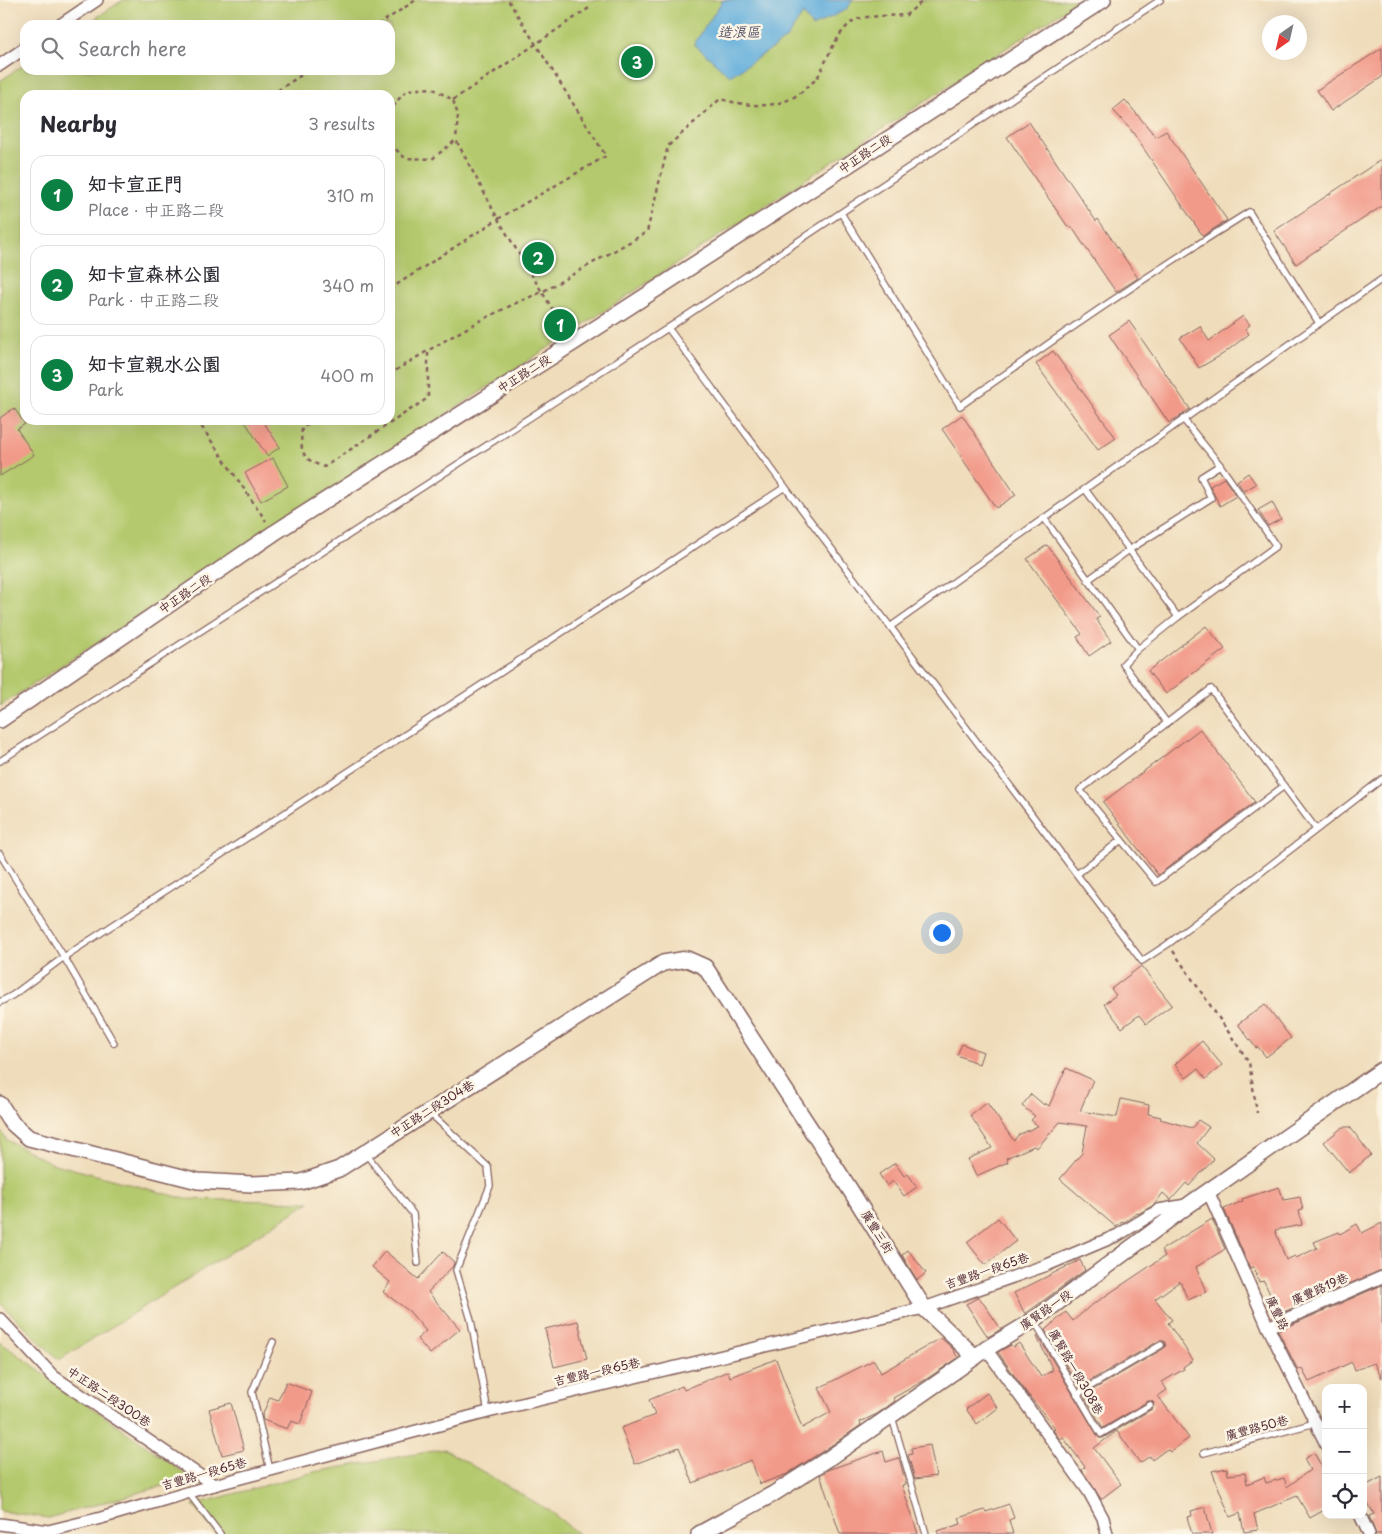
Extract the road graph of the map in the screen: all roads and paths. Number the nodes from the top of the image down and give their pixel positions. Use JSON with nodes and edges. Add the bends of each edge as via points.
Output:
{"nodes":[{"id":1,"x":97,"y":0,"type":"edge"},
{"id":2,"x":416,"y":0,"type":"edge"},
{"id":3,"x":508,"y":0,"type":"edge"},
{"id":4,"x":924,"y":0,"type":"edge"},
{"id":5,"x":1103,"y":0,"type":"edge"},
{"id":6,"x":1160,"y":0,"type":"edge"},
{"id":7,"x":592,"y":6,"type":"dead end"},
{"id":8,"x":67,"y":20,"type":"edge"},
{"id":9,"x":386,"y":20,"type":"edge"},
{"id":10,"x":535,"y":44,"type":"junction"},
{"id":11,"x":20,"y":51,"type":"edge"},
{"id":12,"x":0,"y":65,"type":"edge"},
{"id":13,"x":302,"y":75,"type":"edge"},
{"id":14,"x":279,"y":90,"type":"edge"},
{"id":15,"x":453,"y":100,"type":"junction"},
{"id":16,"x":395,"y":104,"type":"edge"},
{"id":17,"x":456,"y":140,"type":"junction"},
{"id":18,"x":395,"y":149,"type":"edge"},
{"id":19,"x":841,"y":213,"type":"junction"},
{"id":20,"x":498,"y":220,"type":"junction"},
{"id":21,"x":1382,"y":279,"type":"edge"},
{"id":22,"x":395,"y":286,"type":"edge"},
{"id":23,"x":542,"y":292,"type":"junction"},
{"id":24,"x":1319,"y":324,"type":"junction"},
{"id":25,"x":668,"y":328,"type":"junction"},
{"id":26,"x":573,"y":343,"type":"junction"},
{"id":27,"x":428,"y":351,"type":"junction"},
{"id":28,"x":395,"y":371,"type":"edge"},
{"id":29,"x":1183,"y":419,"type":"junction"},
{"id":30,"x":395,"y":420,"type":"edge"},
{"id":31,"x":201,"y":425,"type":"edge"},
{"id":32,"x":307,"y":425,"type":"edge"},
{"id":33,"x":387,"y":425,"type":"edge"},
{"id":34,"x":1220,"y":466,"type":"junction"},
{"id":35,"x":785,"y":487,"type":"junction"},
{"id":36,"x":1085,"y":489,"type":"junction"},
{"id":37,"x":1044,"y":518,"type":"junction"},
{"id":38,"x":274,"y":533,"type":"junction"},
{"id":39,"x":1129,"y":550,"type":"junction"},
{"id":40,"x":1088,"y":580,"type":"junction"},
{"id":41,"x":1178,"y":617,"type":"junction"},
{"id":42,"x":890,"y":626,"type":"junction"},
{"id":43,"x":1138,"y":649,"type":"junction"},
{"id":44,"x":0,"y":720,"type":"edge"},
{"id":45,"x":1167,"y":723,"type":"junction"},
{"id":46,"x":0,"y":760,"type":"edge"},
{"id":47,"x":1382,"y":778,"type":"edge"},
{"id":48,"x":1284,"y":786,"type":"junction"},
{"id":49,"x":1316,"y":829,"type":"junction"},
{"id":50,"x":1121,"y":840,"type":"junction"},
{"id":51,"x":0,"y":854,"type":"edge"},
{"id":52,"x":1077,"y":874,"type":"junction"},
{"id":53,"x":1168,"y":944,"type":"junction"},
{"id":54,"x":64,"y":957,"type":"junction"},
{"id":55,"x":0,"y":1002,"type":"edge"},
{"id":56,"x":114,"y":1043,"type":"dead end"},
{"id":57,"x":1382,"y":1070,"type":"edge"},
{"id":58,"x":790,"y":1098,"type":"joint"},
{"id":59,"x":0,"y":1104,"type":"edge"},
{"id":60,"x":428,"y":1112,"type":"junction"},
{"id":61,"x":1256,"y":1113,"type":"dead end"},
{"id":62,"x":364,"y":1153,"type":"junction"},
{"id":63,"x":1208,"y":1192,"type":"junction"},
{"id":64,"x":1190,"y":1204,"type":"junction"},
{"id":65,"x":418,"y":1263,"type":"dead end"},
{"id":66,"x":1382,"y":1277,"type":"edge"},
{"id":67,"x":924,"y":1308,"type":"junction"},
{"id":68,"x":0,"y":1319,"type":"edge"},
{"id":69,"x":1034,"y":1320,"type":"junction"},
{"id":70,"x":1268,"y":1327,"type":"junction"},
{"id":71,"x":273,"y":1342,"type":"dead end"},
{"id":72,"x":1161,"y":1345,"type":"dead end"},
{"id":73,"x":981,"y":1353,"type":"junction"},
{"id":74,"x":1077,"y":1394,"type":"junction"},
{"id":75,"x":1150,"y":1405,"type":"dead end"},
{"id":76,"x":488,"y":1412,"type":"junction"},
{"id":77,"x":892,"y":1415,"type":"junction"},
{"id":78,"x":1316,"y":1422,"type":"junction"},
{"id":79,"x":1322,"y":1435,"type":"edge"},
{"id":80,"x":1204,"y":1453,"type":"dead end"},
{"id":81,"x":270,"y":1470,"type":"junction"},
{"id":82,"x":214,"y":1485,"type":"junction"},
{"id":83,"x":187,"y":1492,"type":"junction"},
{"id":84,"x":1362,"y":1519,"type":"edge"},
{"id":85,"x":0,"y":1524,"type":"edge"},
{"id":86,"x":48,"y":1533,"type":"edge"},
{"id":87,"x":220,"y":1534,"type":"edge"},
{"id":88,"x":699,"y":1534,"type":"edge"},
{"id":89,"x":926,"y":1534,"type":"edge"},
{"id":90,"x":1107,"y":1534,"type":"edge"},
{"id":91,"x":1369,"y":1534,"type":"edge"}],
"edges":[{"from":1,"to":8,"type":"street"},
{"from":2,"to":9,"type":"path"},
{"from":3,"to":10,"type":"path"},
{"from":4,"to":23,"type":"path","via":[[906,16],[854,20],[834,42],[819,76],[798,96],[774,105],[745,105],[720,99],[668,146],[647,232]]},
{"from":5,"to":26,"type":"street","name":"中正路二段"},
{"from":6,"to":19,"type":"lane"},
{"from":7,"to":10,"type":"path"},
{"from":10,"to":15,"type":"path"},
{"from":10,"to":20,"type":"path","via":[[606,156]]},
{"from":11,"to":12,"type":"street"},
{"from":13,"to":14,"type":"path"},
{"from":15,"to":16,"type":"path","via":[[432,88],[407,90]]},
{"from":15,"to":17,"type":"path","via":[[458,115]]},
{"from":17,"to":18,"type":"path","via":[[432,159],[405,158]]},
{"from":17,"to":20,"type":"path"},
{"from":19,"to":24,"type":"lane","via":[[960,406],[1189,249],[1249,212]]},
{"from":19,"to":25,"type":"lane"},
{"from":20,"to":22,"type":"path"},
{"from":20,"to":23,"type":"path"},
{"from":21,"to":24,"type":"lane"},
{"from":23,"to":26,"type":"path"},
{"from":23,"to":27,"type":"path","via":[[518,301]]},
{"from":24,"to":29,"type":"lane"},
{"from":25,"to":35,"type":"lane"},
{"from":25,"to":46,"type":"lane"},
{"from":26,"to":38,"type":"street","name":"中正路二段"},
{"from":27,"to":28,"type":"path"},
{"from":27,"to":30,"type":"path","via":[[428,398]]},
{"from":29,"to":34,"type":"lane"},
{"from":29,"to":36,"type":"lane"},
{"from":31,"to":38,"type":"path"},
{"from":32,"to":33,"type":"path","via":[[302,428],[300,447],[309,462],[324,467]]},
{"from":34,"to":39,"type":"lane","via":[[1201,477],[1211,498]]},
{"from":34,"to":41,"type":"lane","via":[[1276,546]]},
{"from":35,"to":42,"type":"lane"},
{"from":35,"to":54,"type":"lane"},
{"from":36,"to":37,"type":"lane"},
{"from":36,"to":39,"type":"lane"},
{"from":37,"to":40,"type":"lane"},
{"from":37,"to":42,"type":"lane"},
{"from":38,"to":44,"type":"street","name":"中正路二段"},
{"from":39,"to":40,"type":"lane"},
{"from":39,"to":41,"type":"lane"},
{"from":40,"to":43,"type":"lane"},
{"from":41,"to":43,"type":"lane"},
{"from":42,"to":52,"type":"lane"},
{"from":43,"to":45,"type":"lane","via":[[1123,664]]},
{"from":45,"to":48,"type":"lane","via":[[1211,689]]},
{"from":45,"to":50,"type":"lane","via":[[1080,790]]},
{"from":47,"to":49,"type":"lane"},
{"from":48,"to":49,"type":"lane"},
{"from":48,"to":50,"type":"lane","via":[[1156,882]]},
{"from":49,"to":53,"type":"lane"},
{"from":50,"to":52,"type":"lane"},
{"from":51,"to":54,"type":"lane"},
{"from":52,"to":53,"type":"lane","via":[[1142,962]]},
{"from":53,"to":61,"type":"path","via":[[1249,1062]]},
{"from":54,"to":55,"type":"lane"},
{"from":54,"to":56,"type":"lane"},
{"from":57,"to":63,"type":"street","name":"廣賢路一段"},
{"from":58,"to":60,"type":"street","name":"中正路二段304巷","via":[[704,967],[687,959],[663,963]]},
{"from":58,"to":67,"type":"street","name":"廣豐三街"},
{"from":59,"to":62,"type":"street","name":"中正路二段304巷","via":[[12,1123],[29,1138],[198,1180],[252,1184],[301,1182],[339,1169]]},
{"from":60,"to":62,"type":"street","name":"中正路二段304巷"},
{"from":60,"to":76,"type":"lane","via":[[488,1166],[490,1186],[456,1270],[471,1320]]},
{"from":62,"to":65,"type":"lane","via":[[413,1214]]},
{"from":63,"to":64,"type":"street","name":"廣賢路一段"},
{"from":63,"to":70,"type":"street","name":"廣豐路"},
{"from":64,"to":67,"type":"street","name":"吉豐路一段65巷","via":[[1159,1210],[1118,1235],[1056,1261]]},
{"from":64,"to":69,"type":"street","name":"廣賢路一段"},
{"from":66,"to":70,"type":"street","name":"廣豐路19巷"},
{"from":67,"to":73,"type":"street","name":"廣豐三街"},
{"from":67,"to":76,"type":"street","name":"吉豐路一段65巷"},
{"from":68,"to":82,"type":"street","name":"中正路二段300巷","via":[[54,1376]]},
{"from":69,"to":73,"type":"street","name":"廣賢路一段"},
{"from":69,"to":74,"type":"lane","name":"廣賢路一段308巷"},
{"from":70,"to":78,"type":"street","name":"廣豐路"},
{"from":71,"to":81,"type":"lane","via":[[252,1392]]},
{"from":72,"to":74,"type":"lane"},
{"from":73,"to":77,"type":"street","name":"廣賢路一段"},
{"from":73,"to":90,"type":"street","name":"廣豐三街","via":[[1089,1492],[1103,1518]]},
{"from":74,"to":75,"type":"lane","name":"廣賢路一段308巷","via":[[1101,1434]]},
{"from":76,"to":81,"type":"street","name":"吉豐路一段65巷"},
{"from":77,"to":88,"type":"street","name":"廣賢路一段","via":[[781,1489]]},
{"from":77,"to":89,"type":"lane"},
{"from":78,"to":79,"type":"street","name":"廣豐路"},
{"from":78,"to":80,"type":"lane","name":"廣豐路50巷"},
{"from":81,"to":82,"type":"street","name":"吉豐路一段65巷"},
{"from":82,"to":83,"type":"street","name":"吉豐路一段65巷"},
{"from":83,"to":86,"type":"street","name":"吉豐路一段65巷"},
{"from":83,"to":87,"type":"lane"},
{"from":84,"to":91,"type":"street"},
{"from":85,"to":86,"type":"street","name":"吉豐路一段65巷"}]}
